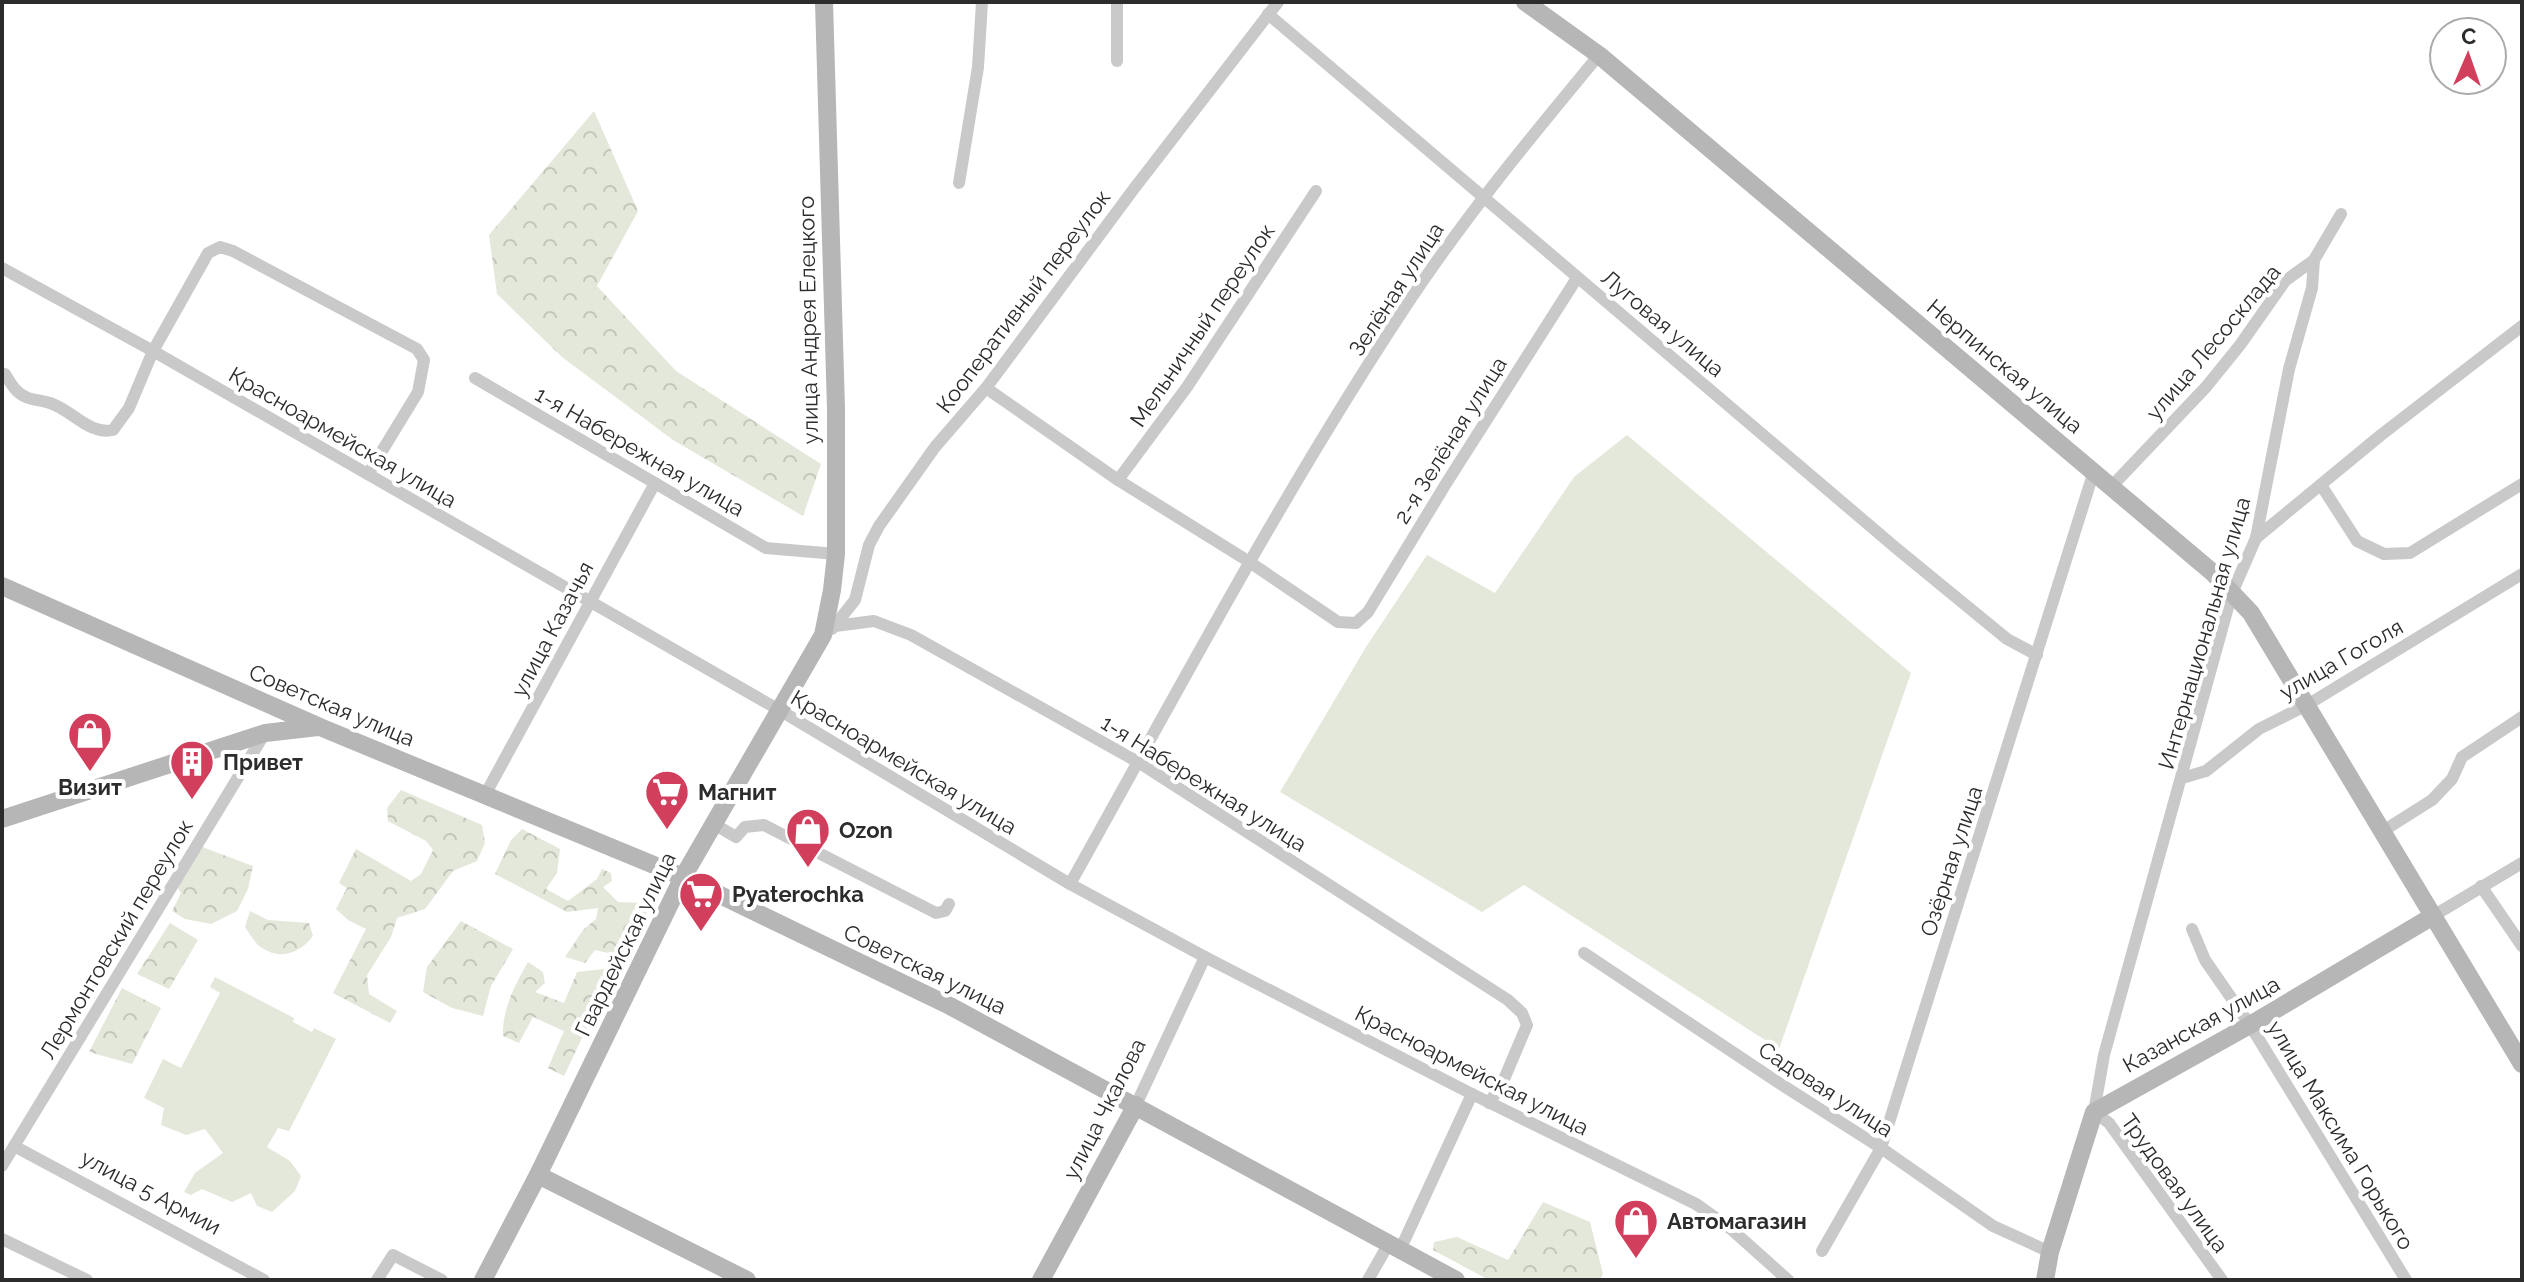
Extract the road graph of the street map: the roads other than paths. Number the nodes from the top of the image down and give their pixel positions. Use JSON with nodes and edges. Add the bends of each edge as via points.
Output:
{"nodes":[{"id":1,"x":824,"y":2,"type":"edge"},
{"id":2,"x":982,"y":2,"type":"edge"},
{"id":3,"x":1117,"y":2,"type":"edge"},
{"id":4,"x":1278,"y":2,"type":"edge"},
{"id":5,"x":1525,"y":2,"type":"edge"},
{"id":6,"x":1268,"y":14,"type":"junction"},
{"id":7,"x":1599,"y":55,"type":"junction"},
{"id":8,"x":1117,"y":61,"type":"dead end"},
{"id":9,"x":959,"y":183,"type":"dead end"},
{"id":10,"x":1316,"y":191,"type":"dead end"},
{"id":11,"x":1483,"y":196,"type":"junction"},
{"id":12,"x":2341,"y":214,"type":"dead end"},
{"id":13,"x":2314,"y":260,"type":"junction"},
{"id":14,"x":2,"y":268,"type":"edge"},
{"id":15,"x":1577,"y":278,"type":"junction"},
{"id":16,"x":2522,"y":326,"type":"edge"},
{"id":17,"x":153,"y":351,"type":"junction"},
{"id":18,"x":5,"y":374,"type":"dead end"},
{"id":19,"x":475,"y":378,"type":"dead end"},
{"id":20,"x":986,"y":388,"type":"junction"},
{"id":21,"x":2094,"y":471,"type":"junction"},
{"id":22,"x":368,"y":474,"type":"junction"},
{"id":23,"x":1118,"y":480,"type":"junction"},
{"id":24,"x":655,"y":483,"type":"junction"},
{"id":25,"x":2522,"y":484,"type":"edge"},
{"id":26,"x":2321,"y":485,"type":"junction"},
{"id":27,"x":2112,"y":486,"type":"junction"},
{"id":28,"x":2256,"y":538,"type":"junction"},
{"id":29,"x":836,"y":554,"type":"junction"},
{"id":30,"x":1248,"y":561,"type":"junction"},
{"id":31,"x":2522,"y":574,"type":"edge"},
{"id":32,"x":2,"y":586,"type":"edge"},
{"id":33,"x":2232,"y":593,"type":"junction"},
{"id":34,"x":590,"y":601,"type":"junction"},
{"id":35,"x":829,"y":631,"type":"junction"},
{"id":36,"x":2037,"y":655,"type":"junction"},
{"id":37,"x":2307,"y":705,"type":"junction"},
{"id":38,"x":781,"y":711,"type":"junction"},
{"id":39,"x":2522,"y":717,"type":"edge"},
{"id":40,"x":320,"y":727,"type":"junction"},
{"id":41,"x":265,"y":733,"type":"junction"},
{"id":42,"x":1138,"y":762,"type":"junction"},
{"id":43,"x":2182,"y":778,"type":"junction"},
{"id":44,"x":485,"y":795,"type":"junction"},
{"id":45,"x":2,"y":819,"type":"edge"},
{"id":46,"x":714,"y":824,"type":"junction"},
{"id":47,"x":2383,"y":831,"type":"junction"},
{"id":48,"x":2522,"y":863,"type":"edge"},
{"id":49,"x":683,"y":877,"type":"junction"},
{"id":50,"x":1070,"y":884,"type":"junction"},
{"id":51,"x":2481,"y":886,"type":"junction"},
{"id":52,"x":949,"y":904,"type":"dead end"},
{"id":53,"x":2433,"y":916,"type":"junction"},
{"id":54,"x":2192,"y":929,"type":"dead end"},
{"id":55,"x":2522,"y":946,"type":"edge"},
{"id":56,"x":1584,"y":953,"type":"dead end"},
{"id":57,"x":1205,"y":957,"type":"junction"},
{"id":58,"x":2250,"y":1025,"type":"junction"},
{"id":59,"x":2522,"y":1064,"type":"edge"},
{"id":60,"x":1472,"y":1094,"type":"junction"},
{"id":61,"x":1489,"y":1103,"type":"junction"},
{"id":62,"x":1136,"y":1105,"type":"junction"},
{"id":63,"x":2094,"y":1112,"type":"junction"},
{"id":64,"x":14,"y":1146,"type":"junction"},
{"id":65,"x":1881,"y":1148,"type":"junction"},
{"id":66,"x":2,"y":1166,"type":"edge"},
{"id":67,"x":538,"y":1175,"type":"junction"},
{"id":68,"x":2,"y":1239,"type":"edge"},
{"id":69,"x":1394,"y":1247,"type":"junction"},
{"id":70,"x":1822,"y":1251,"type":"dead end"},
{"id":71,"x":2050,"y":1252,"type":"junction"},
{"id":72,"x":87,"y":1280,"type":"edge"},
{"id":73,"x":264,"y":1280,"type":"edge"},
{"id":74,"x":377,"y":1280,"type":"edge"},
{"id":75,"x":442,"y":1280,"type":"edge"},
{"id":76,"x":483,"y":1280,"type":"edge"},
{"id":77,"x":747,"y":1280,"type":"edge"},
{"id":78,"x":1041,"y":1280,"type":"edge"},
{"id":79,"x":1368,"y":1280,"type":"edge"},
{"id":80,"x":1456,"y":1280,"type":"edge"},
{"id":81,"x":1788,"y":1280,"type":"edge"},
{"id":82,"x":2045,"y":1280,"type":"edge"},
{"id":83,"x":2222,"y":1280,"type":"edge"},
{"id":84,"x":2406,"y":1280,"type":"edge"}],
"edges":[{"from":1,"to":29,"type":"main road","name":"улица Андрея Елецкого"},
{"from":2,"to":9,"type":"street","via":[[978,67]]},
{"from":3,"to":8,"type":"street"},
{"from":4,"to":6,"type":"street","name":"Кооперативный переулок"},
{"from":5,"to":7,"type":"main road","name":"Нерпинская улица"},
{"from":6,"to":11,"type":"street","name":"Луговая улица"},
{"from":6,"to":20,"type":"street","name":"Кооперативный переулок"},
{"from":7,"to":11,"type":"street","name":"Зелёная улица"},
{"from":7,"to":21,"type":"main road","name":"Нерпинская улица"},
{"from":10,"to":23,"type":"street","name":"Мельничный переулок","via":[[1187,387]]},
{"from":11,"to":15,"type":"street","name":"Луговая улица"},
{"from":11,"to":30,"type":"street","name":"Зелёная улица","via":[[1404,309]]},
{"from":12,"to":13,"type":"street","name":"Интернациональная улица"},
{"from":13,"to":27,"type":"street","name":"улица Лесосклада","via":[[2285,281],[2206,387]]},
{"from":13,"to":28,"type":"street","name":"Интернациональная улица"},
{"from":14,"to":17,"type":"street","name":"Красноармейская улица"},
{"from":15,"to":30,"type":"street","name":"2-я Зелёная улица","via":[[1368,612],[1356,623],[1338,622]]},
{"from":15,"to":36,"type":"street","name":"Луговая улица","via":[[1974,612]]},
{"from":16,"to":26,"type":"street"},
{"from":17,"to":18,"type":"street","via":[[119,425],[104,432],[16,391]]},
{"from":17,"to":22,"type":"street","name":"Красноармейская улица"},
{"from":17,"to":22,"type":"street","via":[[208,253],[220,247],[417,349],[424,360],[418,392]]},
{"from":19,"to":24,"type":"street","name":"1-я Набережная улица"},
{"from":20,"to":23,"type":"street"},
{"from":20,"to":35,"type":"street","name":"Кооперативный переулок","via":[[935,447],[879,526],[855,600]]},
{"from":21,"to":27,"type":"main road","name":"Нерпинская улица"},
{"from":21,"to":36,"type":"street","name":"Озёрная улица"},
{"from":22,"to":34,"type":"street","name":"Красноармейская улица"},
{"from":23,"to":30,"type":"street"},
{"from":24,"to":29,"type":"street","name":"1-я Набережная улица","via":[[766,548]]},
{"from":24,"to":34,"type":"street","name":"улица Казачья"},
{"from":25,"to":26,"type":"street","via":[[2410,553],[2384,554],[2357,541]]},
{"from":26,"to":28,"type":"street"},
{"from":27,"to":33,"type":"main road","name":"Нерпинская улица"},
{"from":28,"to":33,"type":"street","name":"Интернациональная улица"},
{"from":29,"to":35,"type":"main road","name":"улица Андрея Елецкого"},
{"from":30,"to":42,"type":"street","name":"Зелёная улица"},
{"from":31,"to":37,"type":"street","name":"улица Гоголя"},
{"from":32,"to":40,"type":"main road","name":"Советская улица"},
{"from":33,"to":37,"type":"main road","name":"Нерпинская улица","via":[[2251,613]]},
{"from":33,"to":43,"type":"street","name":"Интернациональная улица"},
{"from":34,"to":38,"type":"street","name":"Красноармейская улица"},
{"from":34,"to":44,"type":"street","name":"улица Казачья"},
{"from":35,"to":38,"type":"main road","name":"Гвардейская улица"},
{"from":35,"to":42,"type":"street","name":"1-я Набережная улица","via":[[874,621],[911,635]]},
{"from":36,"to":65,"type":"street","name":"Озёрная улица"},
{"from":37,"to":43,"type":"street","name":"улица Гоголя","via":[[2259,729],[2206,771]]},
{"from":37,"to":47,"type":"main road","name":"Нерпинская улица"},
{"from":38,"to":46,"type":"main road","name":"Гвардейская улица"},
{"from":38,"to":50,"type":"street","name":"Красноармейская улица"},
{"from":39,"to":47,"type":"street","via":[[2462,757],[2452,779],[2432,800]]},
{"from":40,"to":41,"type":"main road"},
{"from":40,"to":44,"type":"main road","name":"Советская улица"},
{"from":41,"to":45,"type":"main road"},
{"from":41,"to":64,"type":"street","name":"Лермонтовский переулок"},
{"from":42,"to":50,"type":"street","name":"Зелёная улица"},
{"from":42,"to":61,"type":"street","name":"1-я Набережная улица","via":[[1522,1013],[1527,1025]]},
{"from":43,"to":63,"type":"street","name":"Интернациональная улица","via":[[2104,1055]]},
{"from":44,"to":49,"type":"main road","name":"Советская улица"},
{"from":46,"to":49,"type":"main road","name":"Гвардейская улица"},
{"from":46,"to":52,"type":"street","via":[[736,837],[745,827],[764,825],[936,913]]},
{"from":47,"to":53,"type":"main road","name":"Нерпинская улица"},
{"from":48,"to":51,"type":"street","name":"Казанская улица"},
{"from":49,"to":62,"type":"main road","name":"Советская улица","via":[[950,1006]]},
{"from":49,"to":67,"type":"main road","name":"Гвардейская улица"},
{"from":50,"to":57,"type":"street","name":"Красноармейская улица"},
{"from":51,"to":53,"type":"street","name":"Казанская улица"},
{"from":51,"to":55,"type":"street"},
{"from":53,"to":58,"type":"main road","name":"Казанская улица"},
{"from":53,"to":59,"type":"main road","name":"Нерпинская улица"},
{"from":54,"to":58,"type":"street","name":"улица Максима Горького","via":[[2205,960]]},
{"from":56,"to":65,"type":"street","name":"Садовая улица"},
{"from":57,"to":60,"type":"street","name":"Красноармейская улица"},
{"from":57,"to":62,"type":"street","name":"улица Чкалова"},
{"from":58,"to":63,"type":"main road","name":"Казанская улица"},
{"from":58,"to":84,"type":"street","name":"улица Максима Горького"},
{"from":60,"to":61,"type":"street","name":"Красноармейская улица"},
{"from":60,"to":69,"type":"street"},
{"from":61,"to":81,"type":"street","name":"Красноармейская улица","via":[[1696,1204]]},
{"from":62,"to":69,"type":"main road","name":"Советская улица"},
{"from":62,"to":78,"type":"main road","name":"улица Чкалова"},
{"from":63,"to":71,"type":"main road"},
{"from":63,"to":83,"type":"street","name":"Трудовая улица","via":[[2109,1123]]},
{"from":64,"to":66,"type":"street","name":"Лермонтовский переулок"},
{"from":64,"to":73,"type":"street","name":"улица 5 Армии"},
{"from":65,"to":70,"type":"street","name":"Озёрная улица"},
{"from":65,"to":71,"type":"street","name":"Садовая улица","via":[[1993,1226]]},
{"from":67,"to":76,"type":"main road","name":"Гвардейская улица"},
{"from":67,"to":77,"type":"main road"},
{"from":68,"to":72,"type":"street"},
{"from":69,"to":79,"type":"street"},
{"from":69,"to":80,"type":"main road","name":"Советская улица"},
{"from":71,"to":82,"type":"main road"},
{"from":74,"to":75,"type":"street","via":[[393,1255]]}]}
